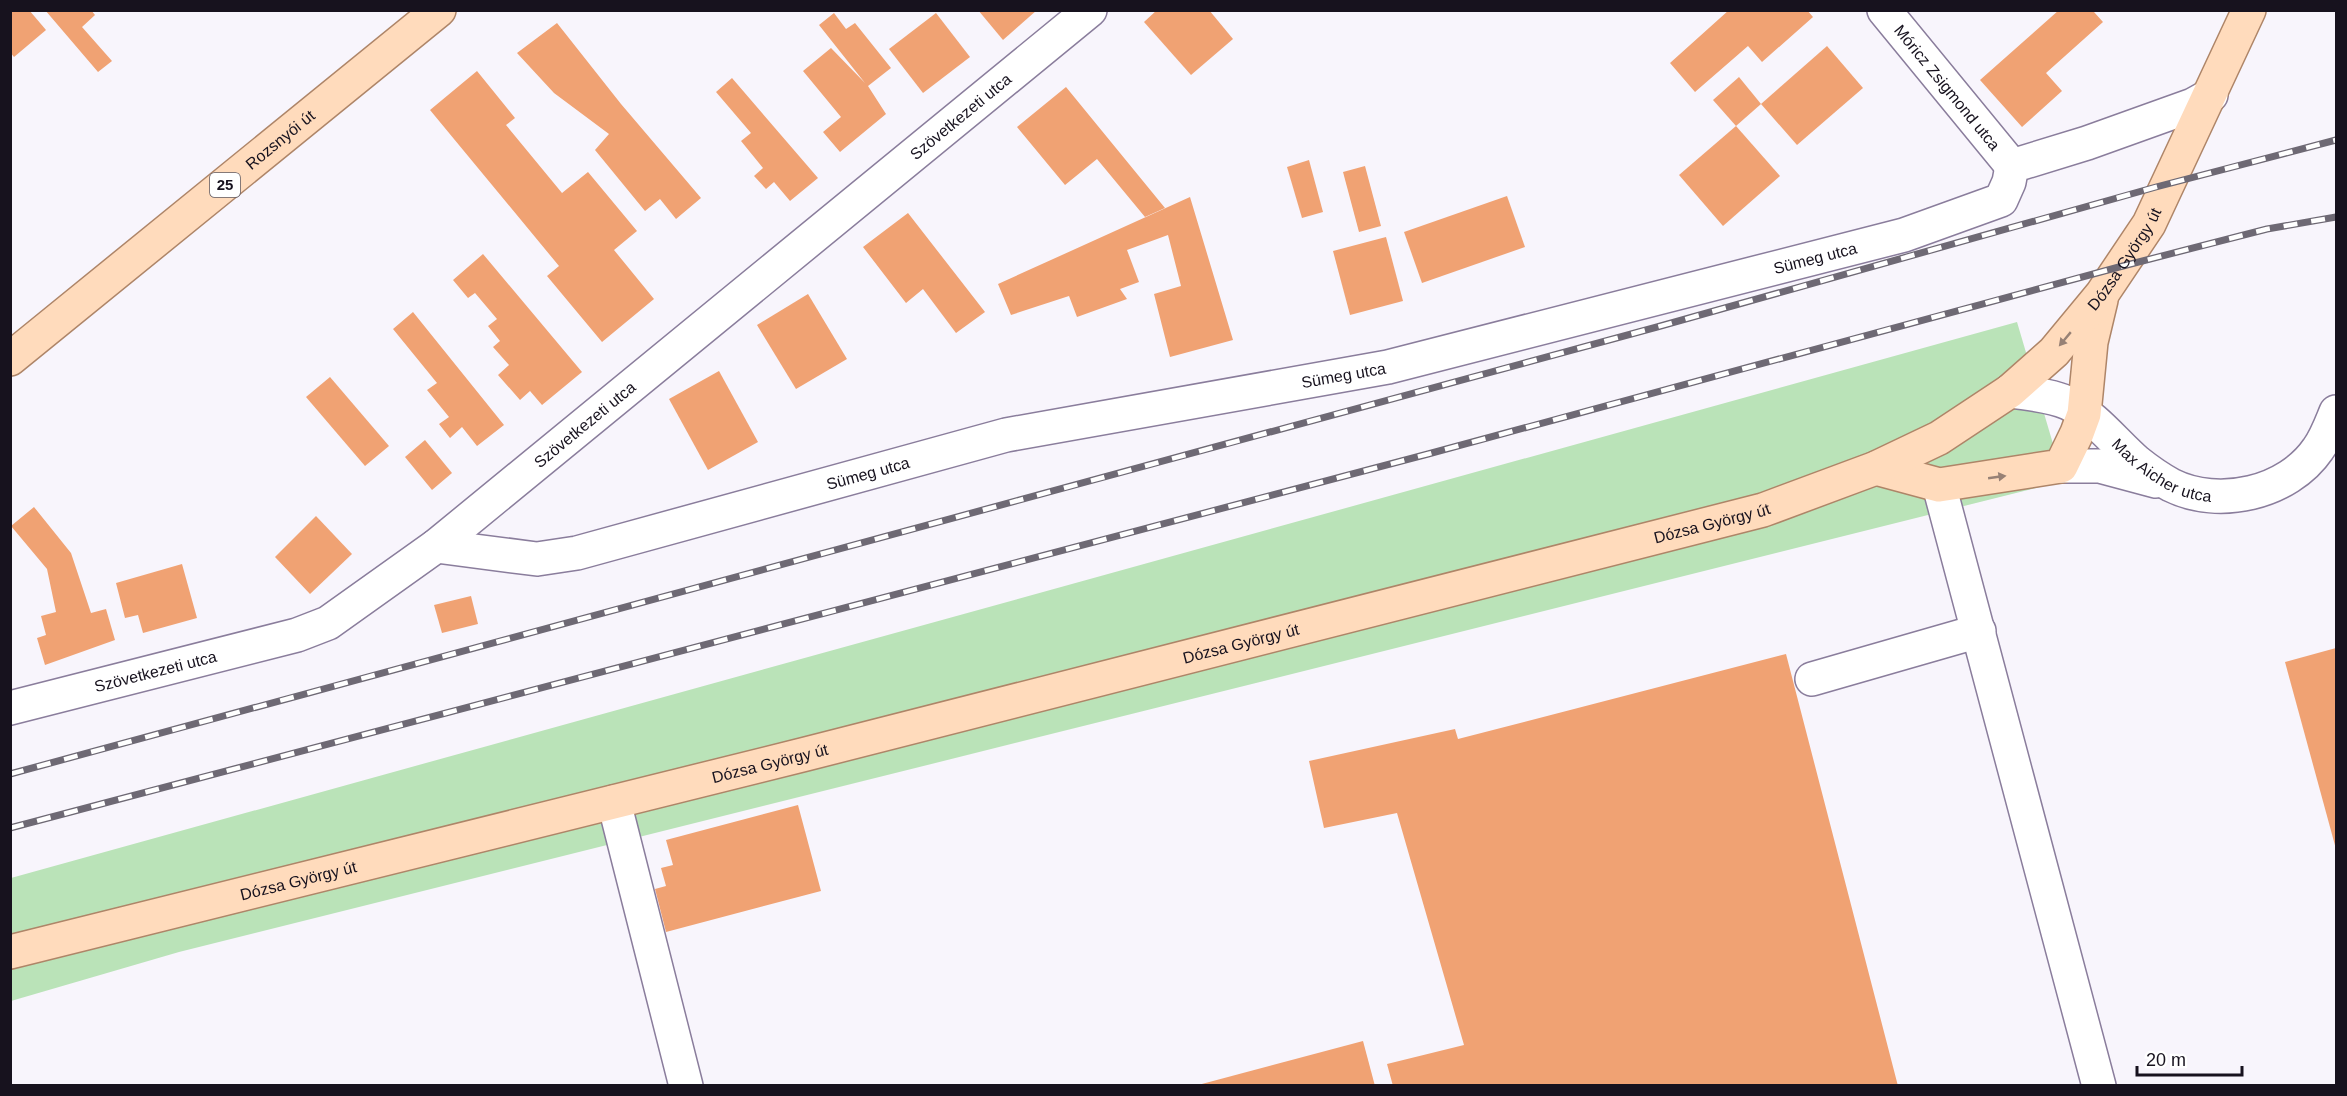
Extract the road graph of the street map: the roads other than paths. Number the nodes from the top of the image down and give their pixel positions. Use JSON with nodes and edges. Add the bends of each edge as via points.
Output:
{"nodes":[{"id":1,"x":439,"y":10,"type":"edge"},
{"id":2,"x":1090,"y":10,"type":"edge"},
{"id":3,"x":1884,"y":10,"type":"edge"},
{"id":4,"x":2249,"y":10,"type":"edge"},
{"id":5,"x":2211,"y":95,"type":"junction"},
{"id":6,"x":2012,"y":166,"type":"junction"},
{"id":7,"x":2102,"y":294,"type":"junction"},
{"id":8,"x":10,"y":359,"type":"edge"},
{"id":9,"x":2010,"y":391,"type":"junction"},
{"id":10,"x":2337,"y":412,"type":"edge"},
{"id":11,"x":2084,"y":414,"type":"junction"},
{"id":12,"x":2061,"y":466,"type":"junction"},
{"id":13,"x":1876,"y":468,"type":"junction"},
{"id":14,"x":1939,"y":485,"type":"junction"},
{"id":15,"x":2171,"y":485,"type":"junction"},
{"id":16,"x":435,"y":546,"type":"junction"},
{"id":17,"x":1979,"y":631,"type":"junction"},
{"id":18,"x":1812,"y":680,"type":"dead end"},
{"id":19,"x":10,"y":708,"type":"edge"},
{"id":20,"x":614,"y":802,"type":"junction"},
{"id":21,"x":10,"y":952,"type":"edge"},
{"id":22,"x":686,"y":1086,"type":"edge"},
{"id":23,"x":2099,"y":1086,"type":"edge"}],
"edges":[{"from":1,"to":8,"type":"main road","name":"Rozsnyói út","number":"25"},
{"from":2,"to":16,"type":"street","name":"Szövetkezeti utca"},
{"from":3,"to":6,"type":"street","name":"Móricz Zsigmond utca"},
{"from":4,"to":5,"type":"main road","name":"Dózsa György út"},
{"from":5,"to":6,"type":"street","via":[[2193,105]]},
{"from":5,"to":7,"type":"main road","name":"Dózsa György út","via":[[2149,224]]},
{"from":6,"to":16,"type":"street","name":"Sümeg utca","via":[[2001,200],[1904,235],[1388,367],[1006,435],[577,553],[537,559]]},
{"from":7,"to":9,"type":"main road","name":"Dózsa György út","one_way":true,"via":[[2055,352]]},
{"from":7,"to":11,"type":"main road","via":[[2091,342]]},
{"from":9,"to":11,"type":"street","name":"Max Aicher utca","via":[[2050,397]]},
{"from":9,"to":13,"type":"main road","name":"Dózsa György út","via":[[1939,438]]},
{"from":10,"to":15,"type":"street","name":"Max Aicher utca","via":[[2318,449],[2300,469],[2269,488],[2239,496],[2208,496]]},
{"from":11,"to":12,"type":"main road"},
{"from":11,"to":15,"type":"street","name":"Max Aicher utca","via":[[2138,462]]},
{"from":14,"to":12,"type":"main road","one_way":true},
{"from":12,"to":15,"type":"street","via":[[2100,466]]},
{"from":13,"to":14,"type":"main road"},
{"from":13,"to":20,"type":"main road","name":"Dózsa György út","via":[[1763,510]]},
{"from":14,"to":17,"type":"street"},
{"from":16,"to":19,"type":"street","name":"Szövetkezeti utca","via":[[318,627]]},
{"from":17,"to":18,"type":"street"},
{"from":17,"to":23,"type":"street"},
{"from":20,"to":21,"type":"main road","name":"Dózsa György út"},
{"from":20,"to":22,"type":"street"}]}
